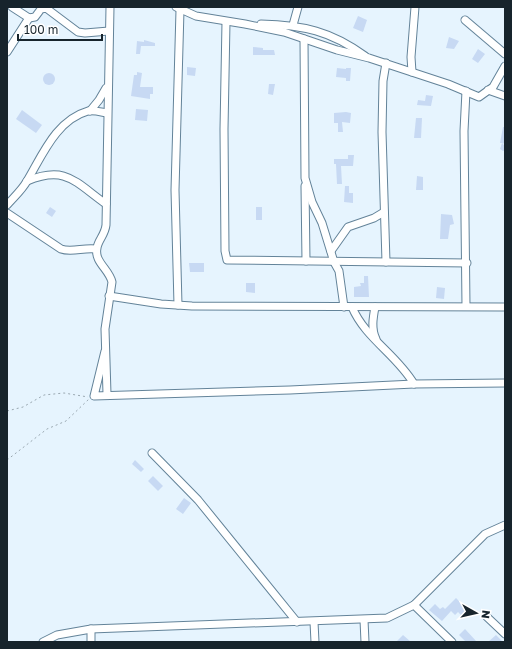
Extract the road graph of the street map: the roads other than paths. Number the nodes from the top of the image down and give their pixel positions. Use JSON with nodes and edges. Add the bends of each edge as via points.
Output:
{"nodes":[{"id":1,"x":12,"y":7,"type":"edge"},
{"id":2,"x":191,"y":7,"type":"edge"},
{"id":3,"x":298,"y":7,"type":"edge"},
{"id":4,"x":415,"y":7,"type":"edge"},
{"id":5,"x":111,"y":8,"type":"edge"},
{"id":6,"x":178,"y":8,"type":"edge"},
{"id":7,"x":196,"y":16,"type":"junction"},
{"id":8,"x":29,"y":18,"type":"junction"},
{"id":9,"x":465,"y":20,"type":"dead end"},
{"id":10,"x":226,"y":22,"type":"junction"},
{"id":11,"x":245,"y":24,"type":"junction"},
{"id":12,"x":293,"y":25,"type":"junction"},
{"id":13,"x":109,"y":31,"type":"junction"},
{"id":14,"x":304,"y":39,"type":"junction"},
{"id":15,"x":7,"y":52,"type":"edge"},
{"id":16,"x":505,"y":54,"type":"edge"},
{"id":17,"x":369,"y":58,"type":"junction"},
{"id":18,"x":386,"y":63,"type":"junction"},
{"id":19,"x":505,"y":66,"type":"edge"},
{"id":20,"x":412,"y":72,"type":"junction"},
{"id":21,"x":108,"y":85,"type":"junction"},
{"id":22,"x":488,"y":90,"type":"junction"},
{"id":23,"x":466,"y":91,"type":"junction"},
{"id":24,"x":505,"y":96,"type":"edge"},
{"id":25,"x":90,"y":111,"type":"junction"},
{"id":26,"x":107,"y":112,"type":"junction"},
{"id":27,"x":305,"y":178,"type":"junction"},
{"id":28,"x":27,"y":181,"type":"junction"},
{"id":29,"x":106,"y":204,"type":"junction"},
{"id":30,"x":7,"y":205,"type":"edge"},
{"id":31,"x":384,"y":212,"type":"junction"},
{"id":32,"x":7,"y":213,"type":"edge"},
{"id":33,"x":96,"y":249,"type":"junction"},
{"id":34,"x":331,"y":251,"type":"junction"},
{"id":35,"x":306,"y":261,"type":"junction"},
{"id":36,"x":334,"y":262,"type":"junction"},
{"id":37,"x":386,"y":262,"type":"junction"},
{"id":38,"x":467,"y":263,"type":"junction"},
{"id":39,"x":109,"y":296,"type":"junction"},
{"id":40,"x":178,"y":305,"type":"junction"},
{"id":41,"x":466,"y":306,"type":"junction"},
{"id":42,"x":344,"y":307,"type":"junction"},
{"id":43,"x":352,"y":307,"type":"junction"},
{"id":44,"x":375,"y":307,"type":"junction"},
{"id":45,"x":505,"y":307,"type":"edge"},
{"id":46,"x":376,"y":339,"type":"junction"},
{"id":47,"x":105,"y":351,"type":"junction"},
{"id":48,"x":505,"y":383,"type":"edge"},
{"id":49,"x":414,"y":384,"type":"junction"},
{"id":50,"x":107,"y":394,"type":"junction"},
{"id":51,"x":152,"y":453,"type":"dead end"},
{"id":52,"x":505,"y":525,"type":"edge"},
{"id":53,"x":414,"y":605,"type":"junction"},
{"id":54,"x":487,"y":617,"type":"dead end"},
{"id":55,"x":364,"y":620,"type":"junction"},
{"id":56,"x":297,"y":622,"type":"junction"},
{"id":57,"x":314,"y":622,"type":"junction"},
{"id":58,"x":91,"y":629,"type":"junction"},
{"id":59,"x":505,"y":634,"type":"edge"},
{"id":60,"x":57,"y":639,"type":"edge"},
{"id":61,"x":43,"y":642,"type":"edge"},
{"id":62,"x":91,"y":642,"type":"edge"},
{"id":63,"x":315,"y":642,"type":"edge"},
{"id":64,"x":365,"y":642,"type":"edge"},
{"id":65,"x":452,"y":642,"type":"edge"}],
"edges":[{"from":1,"to":8,"type":"street"},
{"from":2,"to":7,"type":"street"},
{"from":3,"to":12,"type":"street"},
{"from":4,"to":20,"type":"street"},
{"from":5,"to":13,"type":"street"},
{"from":6,"to":7,"type":"street"},
{"from":6,"to":40,"type":"street"},
{"from":7,"to":10,"type":"street"},
{"from":8,"to":13,"type":"street","via":[[38,15],[43,8],[78,32]]},
{"from":8,"to":15,"type":"street"},
{"from":9,"to":16,"type":"street"},
{"from":10,"to":11,"type":"street"},
{"from":10,"to":35,"type":"street","via":[[226,259]]},
{"from":11,"to":12,"type":"street"},
{"from":11,"to":14,"type":"street"},
{"from":12,"to":17,"type":"street","via":[[328,34]]},
{"from":13,"to":21,"type":"street"},
{"from":14,"to":17,"type":"street"},
{"from":14,"to":27,"type":"street"},
{"from":17,"to":18,"type":"street"},
{"from":18,"to":20,"type":"street"},
{"from":18,"to":31,"type":"street","via":[[382,132]]},
{"from":19,"to":22,"type":"street"},
{"from":20,"to":23,"type":"street"},
{"from":21,"to":25,"type":"street"},
{"from":21,"to":26,"type":"street"},
{"from":22,"to":23,"type":"street","via":[[479,97]]},
{"from":22,"to":24,"type":"street"},
{"from":23,"to":38,"type":"street","via":[[464,131]]},
{"from":25,"to":26,"type":"street"},
{"from":25,"to":28,"type":"street","via":[[77,116],[59,130],[46,146]]},
{"from":26,"to":29,"type":"street"},
{"from":27,"to":34,"type":"street"},
{"from":27,"to":35,"type":"street"},
{"from":28,"to":29,"type":"street","via":[[60,174]]},
{"from":28,"to":30,"type":"street"},
{"from":29,"to":33,"type":"street","via":[[105,231]]},
{"from":31,"to":34,"type":"street","via":[[348,227]]},
{"from":31,"to":37,"type":"street"},
{"from":32,"to":33,"type":"street","via":[[61,249]]},
{"from":33,"to":39,"type":"street","via":[[97,257],[112,282]]},
{"from":34,"to":36,"type":"street"},
{"from":35,"to":36,"type":"street"},
{"from":36,"to":37,"type":"street"},
{"from":36,"to":42,"type":"street","via":[[339,271]]},
{"from":37,"to":38,"type":"street"},
{"from":38,"to":41,"type":"street"},
{"from":39,"to":40,"type":"street"},
{"from":39,"to":47,"type":"street"},
{"from":40,"to":42,"type":"street"},
{"from":41,"to":44,"type":"street"},
{"from":41,"to":45,"type":"street"},
{"from":42,"to":43,"type":"street"},
{"from":43,"to":44,"type":"street"},
{"from":43,"to":46,"type":"street","via":[[364,330]]},
{"from":44,"to":46,"type":"street","via":[[372,322]]},
{"from":46,"to":49,"type":"street"},
{"from":47,"to":50,"type":"street"},
{"from":47,"to":50,"type":"street","via":[[94,396]]},
{"from":48,"to":49,"type":"street"},
{"from":49,"to":50,"type":"street","via":[[222,393]]},
{"from":51,"to":56,"type":"street","via":[[198,500]]},
{"from":52,"to":53,"type":"street","via":[[485,534]]},
{"from":53,"to":55,"type":"street","via":[[387,618]]},
{"from":53,"to":65,"type":"street"},
{"from":54,"to":59,"type":"street"},
{"from":55,"to":57,"type":"street"},
{"from":55,"to":64,"type":"street"},
{"from":56,"to":57,"type":"street"},
{"from":56,"to":58,"type":"street"},
{"from":57,"to":63,"type":"street"},
{"from":58,"to":60,"type":"street"},
{"from":58,"to":62,"type":"street"},
{"from":60,"to":61,"type":"street"}]}
